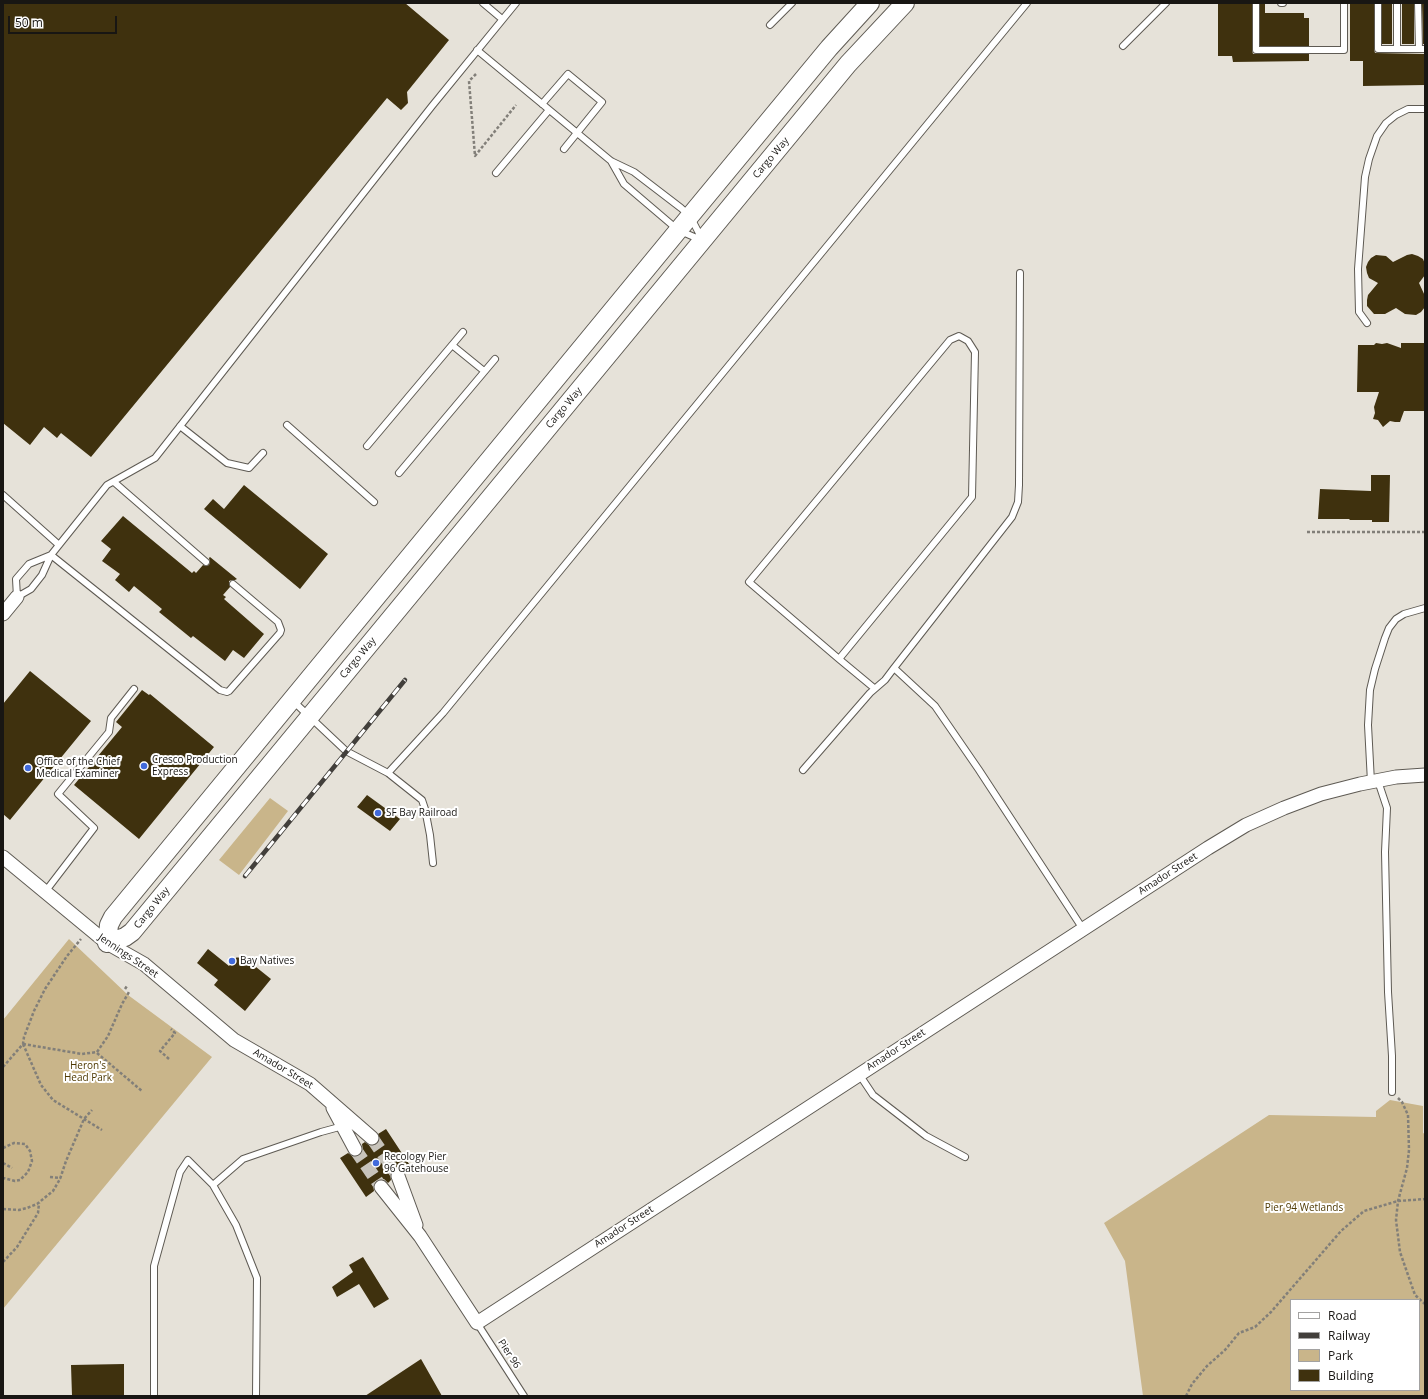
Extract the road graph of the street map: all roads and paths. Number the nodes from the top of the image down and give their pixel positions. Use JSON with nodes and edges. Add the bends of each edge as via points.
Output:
{"nodes":[{"id":1,"x":483,"y":3,"type":"edge"},
{"id":2,"x":516,"y":3,"type":"edge"},
{"id":3,"x":792,"y":3,"type":"edge"},
{"id":4,"x":870,"y":3,"type":"edge"},
{"id":5,"x":905,"y":3,"type":"edge"},
{"id":6,"x":1027,"y":3,"type":"edge"},
{"id":7,"x":1166,"y":3,"type":"edge"},
{"id":8,"x":1256,"y":3,"type":"edge"},
{"id":9,"x":1344,"y":3,"type":"edge"},
{"id":10,"x":1378,"y":3,"type":"edge"},
{"id":11,"x":1397,"y":3,"type":"edge"},
{"id":12,"x":1418,"y":3,"type":"edge"},
{"id":13,"x":502,"y":19,"type":"junction"},
{"id":14,"x":770,"y":26,"type":"dead end"},
{"id":15,"x":1123,"y":46,"type":"dead end"},
{"id":16,"x":1398,"y":49,"type":"junction"},
{"id":17,"x":1422,"y":49,"type":"edge"},
{"id":18,"x":477,"y":50,"type":"junction"},
{"id":19,"x":476,"y":74,"type":"dead end"},
{"id":20,"x":542,"y":104,"type":"junction"},
{"id":21,"x":516,"y":105,"type":"dead end"},
{"id":22,"x":1425,"y":109,"type":"edge"},
{"id":23,"x":549,"y":110,"type":"junction"},
{"id":24,"x":577,"y":133,"type":"junction"},
{"id":25,"x":564,"y":149,"type":"dead end"},
{"id":26,"x":611,"y":161,"type":"junction"},
{"id":27,"x":496,"y":173,"type":"dead end"},
{"id":28,"x":690,"y":216,"type":"junction"},
{"id":29,"x":678,"y":230,"type":"junction"},
{"id":30,"x":702,"y":241,"type":"junction"},
{"id":31,"x":1020,"y":274,"type":"dead end"},
{"id":32,"x":1367,"y":323,"type":"dead end"},
{"id":33,"x":463,"y":332,"type":"dead end"},
{"id":34,"x":452,"y":345,"type":"junction"},
{"id":35,"x":495,"y":359,"type":"dead end"},
{"id":36,"x":484,"y":371,"type":"junction"},
{"id":37,"x":287,"y":425,"type":"dead end"},
{"id":38,"x":180,"y":426,"type":"junction"},
{"id":39,"x":366,"y":446,"type":"dead end"},
{"id":40,"x":263,"y":453,"type":"dead end"},
{"id":41,"x":399,"y":473,"type":"dead end"},
{"id":42,"x":114,"y":482,"type":"junction"},
{"id":43,"x":3,"y":495,"type":"edge"},
{"id":44,"x":374,"y":502,"type":"dead end"},
{"id":45,"x":1307,"y":532,"type":"dead end"},
{"id":46,"x":1425,"y":532,"type":"edge"},
{"id":47,"x":59,"y":545,"type":"junction"},
{"id":48,"x":51,"y":555,"type":"junction"},
{"id":49,"x":206,"y":562,"type":"dead end"},
{"id":50,"x":233,"y":584,"type":"dead end"},
{"id":51,"x":17,"y":597,"type":"junction"},
{"id":52,"x":1425,"y":608,"type":"edge"},
{"id":53,"x":5,"y":609,"type":"edge"},
{"id":54,"x":839,"y":659,"type":"junction"},
{"id":55,"x":894,"y":668,"type":"junction"},
{"id":56,"x":874,"y":688,"type":"junction"},
{"id":57,"x":134,"y":689,"type":"dead end"},
{"id":58,"x":292,"y":700,"type":"junction"},
{"id":59,"x":310,"y":716,"type":"junction"},
{"id":60,"x":803,"y":770,"type":"dead end"},
{"id":61,"x":388,"y":773,"type":"junction"},
{"id":62,"x":1425,"y":775,"type":"edge"},
{"id":63,"x":1374,"y":782,"type":"junction"},
{"id":64,"x":3,"y":857,"type":"edge"},
{"id":65,"x":433,"y":863,"type":"dead end"},
{"id":66,"x":45,"y":892,"type":"junction"},
{"id":67,"x":90,"y":929,"type":"junction"},
{"id":68,"x":1083,"y":929,"type":"junction"},
{"id":69,"x":107,"y":943,"type":"junction"},
{"id":70,"x":129,"y":992,"type":"dead end"},
{"id":71,"x":171,"y":1029,"type":"dead end"},
{"id":72,"x":234,"y":1040,"type":"joint"},
{"id":73,"x":23,"y":1044,"type":"junction"},
{"id":74,"x":97,"y":1052,"type":"junction"},
{"id":75,"x":169,"y":1058,"type":"dead end"},
{"id":76,"x":3,"y":1067,"type":"edge"},
{"id":77,"x":859,"y":1074,"type":"junction"},
{"id":78,"x":142,"y":1091,"type":"dead end"},
{"id":79,"x":1392,"y":1092,"type":"joint"},
{"id":80,"x":330,"y":1101,"type":"junction"},
{"id":81,"x":92,"y":1110,"type":"dead end"},
{"id":82,"x":84,"y":1119,"type":"junction"},
{"id":83,"x":342,"y":1126,"type":"junction"},
{"id":84,"x":102,"y":1130,"type":"dead end"},
{"id":85,"x":372,"y":1138,"type":"tunnel mouth"},
{"id":86,"x":3,"y":1148,"type":"edge"},
{"id":87,"x":355,"y":1149,"type":"tunnel mouth"},
{"id":88,"x":965,"y":1157,"type":"dead end"},
{"id":89,"x":3,"y":1163,"type":"edge"},
{"id":90,"x":12,"y":1168,"type":"dead end"},
{"id":91,"x":398,"y":1176,"type":"tunnel mouth"},
{"id":92,"x":50,"y":1177,"type":"dead end"},
{"id":93,"x":3,"y":1178,"type":"edge"},
{"id":94,"x":61,"y":1178,"type":"junction"},
{"id":95,"x":213,"y":1185,"type":"junction"},
{"id":96,"x":381,"y":1187,"type":"tunnel mouth"},
{"id":97,"x":1425,"y":1199,"type":"edge"},
{"id":98,"x":1398,"y":1201,"type":"junction"},
{"id":99,"x":39,"y":1203,"type":"junction"},
{"id":100,"x":3,"y":1209,"type":"edge"},
{"id":101,"x":420,"y":1236,"type":"junction"},
{"id":102,"x":3,"y":1262,"type":"edge"},
{"id":103,"x":1419,"y":1299,"type":"edge"},
{"id":104,"x":477,"y":1323,"type":"junction"},
{"id":105,"x":154,"y":1396,"type":"edge"},
{"id":106,"x":256,"y":1396,"type":"edge"},
{"id":107,"x":524,"y":1396,"type":"edge"},
{"id":108,"x":1186,"y":1396,"type":"edge"}],
"edges":[{"from":1,"to":13,"type":"lane"},
{"from":2,"to":13,"type":"lane"},
{"from":3,"to":14,"type":"lane"},
{"from":4,"to":28,"type":"main road","via":[[829,48]]},
{"from":5,"to":30,"type":"main road","name":"Cargo Way","via":[[848,64]]},
{"from":6,"to":61,"type":"lane","via":[[448,707]]},
{"from":7,"to":15,"type":"lane"},
{"from":8,"to":9,"type":"lane","via":[[1256,50],[1344,50]]},
{"from":10,"to":16,"type":"lane","via":[[1378,49]]},
{"from":11,"to":16,"type":"lane"},
{"from":12,"to":17,"type":"lane"},
{"from":13,"to":18,"type":"lane"},
{"from":16,"to":17,"type":"lane"},
{"from":18,"to":20,"type":"lane"},
{"from":18,"to":38,"type":"lane"},
{"from":19,"to":21,"type":"path","via":[[469,81],[475,156]]},
{"from":20,"to":23,"type":"lane"},
{"from":20,"to":24,"type":"lane","via":[[568,74],[602,102]]},
{"from":22,"to":32,"type":"lane","via":[[1408,109],[1386,123],[1377,136],[1369,159],[1365,177],[1358,269],[1359,312]]},
{"from":23,"to":24,"type":"lane"},
{"from":23,"to":27,"type":"lane"},
{"from":24,"to":25,"type":"lane"},
{"from":24,"to":26,"type":"lane"},
{"from":26,"to":28,"type":"lane","via":[[634,172]]},
{"from":26,"to":29,"type":"lane","via":[[624,184]]},
{"from":28,"to":29,"type":"main road"},
{"from":28,"to":30,"type":"lane"},
{"from":29,"to":30,"type":"lane"},
{"from":29,"to":58,"type":"main road"},
{"from":30,"to":59,"type":"main road","name":"Cargo Way"},
{"from":31,"to":55,"type":"lane","via":[[1018,502],[1012,517]]},
{"from":33,"to":34,"type":"lane"},
{"from":34,"to":36,"type":"lane"},
{"from":34,"to":39,"type":"lane"},
{"from":35,"to":36,"type":"lane"},
{"from":36,"to":41,"type":"lane"},
{"from":37,"to":44,"type":"lane"},
{"from":38,"to":40,"type":"lane","via":[[227,463],[249,468]]},
{"from":38,"to":42,"type":"lane","via":[[155,458]]},
{"from":42,"to":47,"type":"lane","via":[[107,485]]},
{"from":42,"to":49,"type":"lane"},
{"from":43,"to":47,"type":"lane"},
{"from":45,"to":46,"type":"path"},
{"from":47,"to":48,"type":"lane"},
{"from":48,"to":50,"type":"lane","via":[[220,690],[227,692],[281,630],[278,622]]},
{"from":48,"to":51,"type":"lane","via":[[42,575],[31,589]]},
{"from":48,"to":51,"type":"lane","via":[[28,564],[16,579]]},
{"from":51,"to":53,"type":"street"},
{"from":52,"to":63,"type":"lane","via":[[1396,619],[1385,638],[1375,669],[1370,690],[1368,725]]},
{"from":54,"to":54,"type":"lane","via":[[749,582],[950,340],[959,336],[968,341],[975,352],[972,497]]},
{"from":54,"to":56,"type":"lane"},
{"from":55,"to":56,"type":"lane"},
{"from":55,"to":68,"type":"lane","via":[[935,706],[980,770]]},
{"from":56,"to":60,"type":"lane"},
{"from":57,"to":66,"type":"lane","via":[[111,718],[109,732],[58,794],[94,828]]},
{"from":58,"to":59,"type":"lane"},
{"from":58,"to":69,"type":"main road","via":[[113,917],[109,925]]},
{"from":59,"to":61,"type":"lane","via":[[346,751]]},
{"from":59,"to":69,"type":"main road","name":"Cargo Way","via":[[132,932]]},
{"from":61,"to":65,"type":"lane","via":[[422,800]]},
{"from":62,"to":63,"type":"street","name":"Amador Street"},
{"from":63,"to":68,"type":"street","name":"Amador Street","via":[[1321,794],[1246,825]]},
{"from":63,"to":79,"type":"lane","via":[[1387,808],[1385,852]]},
{"from":64,"to":66,"type":"street","name":"Jennings Street"},
{"from":66,"to":67,"type":"street","name":"Jennings Street"},
{"from":67,"to":69,"type":"street","name":"Jennings Street"},
{"from":67,"to":73,"type":"path","via":[[67,956],[45,989],[34,1011]]},
{"from":68,"to":77,"type":"street","name":"Amador Street"},
{"from":69,"to":72,"type":"street","name":"Jennings Street","via":[[144,964]]},
{"from":70,"to":74,"type":"path","via":[[108,1036]]},
{"from":71,"to":75,"type":"path","via":[[176,1033],[160,1051]]},
{"from":72,"to":80,"type":"street","name":"Amador Street","via":[[310,1084]]},
{"from":73,"to":74,"type":"path","via":[[82,1054]]},
{"from":73,"to":76,"type":"path"},
{"from":73,"to":82,"type":"path","via":[[40,1085],[53,1100]]},
{"from":74,"to":78,"type":"path"},
{"from":77,"to":88,"type":"lane","via":[[873,1095],[926,1136]]},
{"from":77,"to":104,"type":"street","name":"Amador Street"},
{"from":79,"to":98,"type":"path","via":[[1402,1102],[1408,1115],[1407,1168]]},
{"from":80,"to":83,"type":"street","name":"Amador Street"},
{"from":80,"to":85,"type":"street","name":"Amador Street"},
{"from":81,"to":82,"type":"path"},
{"from":82,"to":84,"type":"path"},
{"from":82,"to":94,"type":"path"},
{"from":83,"to":87,"type":"street","name":"Amador Street"},
{"from":83,"to":95,"type":"lane","via":[[243,1159]]},
{"from":86,"to":93,"type":"path","via":[[24,1144],[30,1151],[32,1161],[28,1172],[20,1180]]},
{"from":89,"to":90,"type":"path"},
{"from":91,"to":101,"type":"street"},
{"from":92,"to":94,"type":"path"},
{"from":94,"to":99,"type":"path","via":[[53,1191]]},
{"from":95,"to":105,"type":"lane","via":[[188,1160],[180,1172],[154,1266]]},
{"from":95,"to":106,"type":"lane","via":[[236,1225],[258,1278]]},
{"from":96,"to":101,"type":"street"},
{"from":97,"to":98,"type":"path"},
{"from":98,"to":103,"type":"path","via":[[1396,1220],[1400,1252],[1415,1295]]},
{"from":98,"to":108,"type":"path","via":[[1364,1210],[1341,1231],[1271,1312],[1255,1327],[1239,1333],[1207,1366]]},
{"from":99,"to":100,"type":"path","via":[[19,1210]]},
{"from":99,"to":102,"type":"path","via":[[38,1213],[17,1247]]},
{"from":101,"to":104,"type":"street"},
{"from":104,"to":107,"type":"lane","name":"Pier 96"}]}
